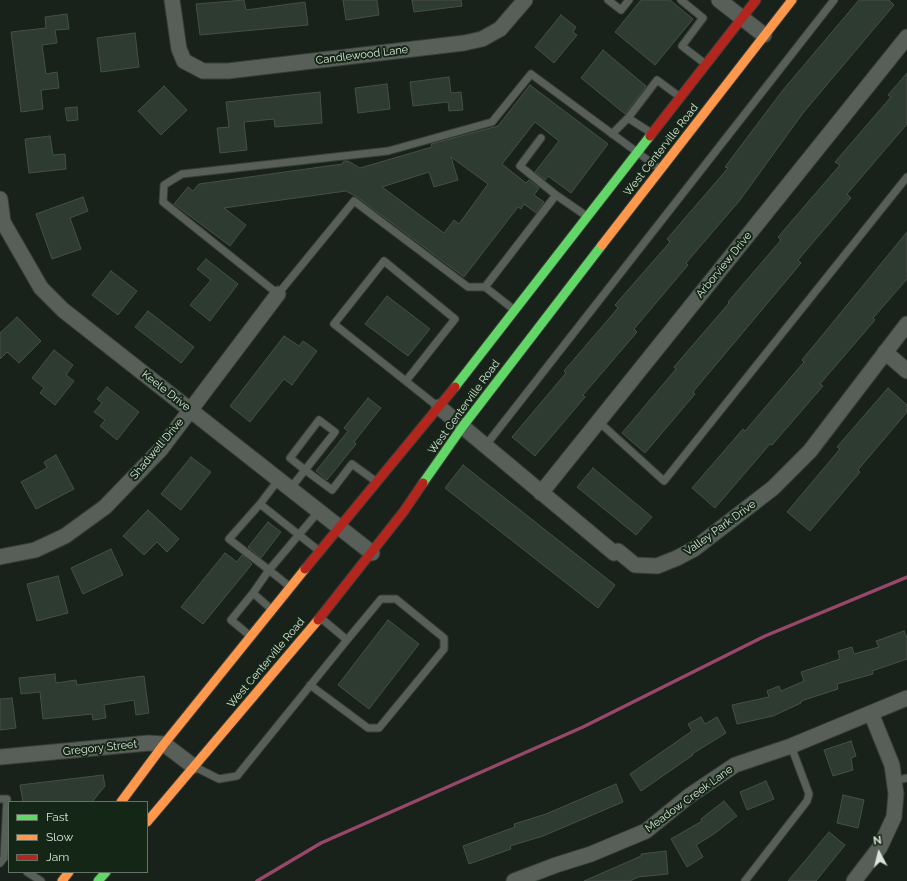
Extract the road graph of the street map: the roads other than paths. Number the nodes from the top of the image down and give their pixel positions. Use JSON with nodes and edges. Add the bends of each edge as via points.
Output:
{"nodes":[{"id":1,"x":172,"y":0,"type":"edge"},
{"id":2,"x":526,"y":0,"type":"edge"},
{"id":3,"x":608,"y":0,"type":"edge"},
{"id":4,"x":629,"y":0,"type":"edge"},
{"id":5,"x":681,"y":0,"type":"edge"},
{"id":6,"x":719,"y":0,"type":"edge"},
{"id":7,"x":756,"y":0,"type":"edge"},
{"id":8,"x":792,"y":0,"type":"edge"},
{"id":9,"x":834,"y":0,"type":"edge"},
{"id":10,"x":742,"y":17,"type":"junction"},
{"id":11,"x":764,"y":35,"type":"junction"},
{"id":12,"x":907,"y":37,"type":"edge"},
{"id":13,"x":705,"y":64,"type":"junction"},
{"id":14,"x":680,"y":97,"type":"junction"},
{"id":15,"x":628,"y":118,"type":"junction"},
{"id":16,"x":652,"y":133,"type":"junction"},
{"id":17,"x":612,"y":134,"type":"junction"},
{"id":18,"x":541,"y":138,"type":"dead end"},
{"id":19,"x":637,"y":152,"type":"junction"},
{"id":20,"x":661,"y":170,"type":"junction"},
{"id":21,"x":907,"y":177,"type":"edge"},
{"id":22,"x":556,"y":195,"type":"junction"},
{"id":23,"x":0,"y":199,"type":"edge"},
{"id":24,"x":587,"y":217,"type":"junction"},
{"id":25,"x":485,"y":287,"type":"junction"},
{"id":26,"x":278,"y":294,"type":"junction"},
{"id":27,"x":514,"y":310,"type":"junction"},
{"id":28,"x":907,"y":324,"type":"edge"},
{"id":29,"x":885,"y":352,"type":"junction"},
{"id":30,"x":907,"y":371,"type":"edge"},
{"id":31,"x":406,"y":381,"type":"junction"},
{"id":32,"x":439,"y":407,"type":"junction"},
{"id":33,"x":190,"y":410,"type":"junction"},
{"id":34,"x":599,"y":422,"type":"junction"},
{"id":35,"x":463,"y":426,"type":"junction"},
{"id":36,"x":486,"y":445,"type":"junction"},
{"id":37,"x":305,"y":470,"type":"junction"},
{"id":38,"x":376,"y":481,"type":"junction"},
{"id":39,"x":285,"y":484,"type":"junction"},
{"id":40,"x":542,"y":493,"type":"junction"},
{"id":41,"x":260,"y":504,"type":"junction"},
{"id":42,"x":319,"y":511,"type":"junction"},
{"id":43,"x":339,"y":527,"type":"junction"},
{"id":44,"x":299,"y":535,"type":"junction"},
{"id":45,"x":320,"y":551,"type":"junction"},
{"id":46,"x":372,"y":553,"type":"junction"},
{"id":47,"x":0,"y":557,"type":"edge"},
{"id":48,"x":268,"y":570,"type":"junction"},
{"id":49,"x":291,"y":587,"type":"junction"},
{"id":50,"x":253,"y":593,"type":"junction"},
{"id":51,"x":272,"y":610,"type":"junction"},
{"id":52,"x":320,"y":617,"type":"junction"},
{"id":53,"x":251,"y":637,"type":"junction"},
{"id":54,"x":347,"y":640,"type":"junction"},
{"id":55,"x":310,"y":685,"type":"junction"},
{"id":56,"x":907,"y":698,"type":"edge"},
{"id":57,"x":871,"y":713,"type":"junction"},
{"id":58,"x":164,"y":744,"type":"junction"},
{"id":59,"x":791,"y":746,"type":"junction"},
{"id":60,"x":0,"y":757,"type":"edge"},
{"id":61,"x":193,"y":766,"type":"junction"},
{"id":62,"x":900,"y":780,"type":"edge"},
{"id":63,"x":0,"y":799,"type":"edge"},
{"id":64,"x":122,"y":801,"type":"edge"},
{"id":65,"x":148,"y":821,"type":"edge"},
{"id":66,"x":3,"y":859,"type":"edge"},
{"id":67,"x":29,"y":873,"type":"edge"},
{"id":68,"x":68,"y":873,"type":"edge"},
{"id":69,"x":105,"y":873,"type":"edge"},
{"id":70,"x":41,"y":881,"type":"edge"},
{"id":71,"x":62,"y":881,"type":"edge"},
{"id":72,"x":98,"y":881,"type":"edge"},
{"id":73,"x":514,"y":881,"type":"edge"},
{"id":74,"x":745,"y":881,"type":"edge"},
{"id":75,"x":854,"y":881,"type":"edge"}],
"edges":[{"from":1,"to":2,"type":"street","name":"Candlewood Lane","via":[[179,49],[184,61],[203,71],[228,71],[464,43],[482,39],[500,29]]},
{"from":3,"to":4,"type":"lane","via":[[621,10]]},
{"from":5,"to":13,"type":"lane","via":[[703,18],[682,46]]},
{"from":6,"to":10,"type":"street"},
{"from":7,"to":10,"type":"main road","name":"West Centerville Road"},
{"from":8,"to":11,"type":"main road","name":"West Centerville Road"},
{"from":9,"to":36,"type":"lane"},
{"from":10,"to":11,"type":"street"},
{"from":10,"to":13,"type":"main road","name":"West Centerville Road"},
{"from":11,"to":20,"type":"main road","name":"West Centerville Road"},
{"from":12,"to":34,"type":"street","name":"Arborview Drive"},
{"from":13,"to":14,"type":"main road","name":"West Centerville Road"},
{"from":14,"to":15,"type":"lane","via":[[657,80]]},
{"from":14,"to":16,"type":"main road","name":"West Centerville Road"},
{"from":15,"to":16,"type":"lane"},
{"from":15,"to":17,"type":"lane"},
{"from":16,"to":19,"type":"main road","name":"West Centerville Road"},
{"from":17,"to":19,"type":"lane"},
{"from":17,"to":26,"type":"lane","via":[[531,74],[492,122],[388,151],[182,174],[164,185],[163,202]]},
{"from":18,"to":22,"type":"lane","via":[[520,166]]},
{"from":19,"to":20,"type":"lane"},
{"from":19,"to":24,"type":"main road","name":"West Centerville Road"},
{"from":20,"to":35,"type":"main road","name":"West Centerville Road"},
{"from":21,"to":34,"type":"lane","via":[[664,480]]},
{"from":22,"to":24,"type":"lane"},
{"from":22,"to":25,"type":"lane"},
{"from":23,"to":33,"type":"street","name":"Keele Drive","via":[[3,222],[41,288],[63,310]]},
{"from":24,"to":27,"type":"main road","name":"West Centerville Road"},
{"from":25,"to":26,"type":"lane","via":[[468,287],[354,201]]},
{"from":25,"to":27,"type":"lane"},
{"from":26,"to":33,"type":"street","name":"Shadwell Drive"},
{"from":27,"to":32,"type":"main road","name":"West Centerville Road"},
{"from":28,"to":29,"type":"street","name":"Valley Park Drive"},
{"from":29,"to":30,"type":"street"},
{"from":29,"to":40,"type":"street","name":"Valley Park Drive","via":[[810,451],[773,488],[677,558],[657,566],[635,565],[618,551],[614,553]]},
{"from":31,"to":31,"type":"lane","via":[[334,324],[384,261],[455,318]]},
{"from":31,"to":32,"type":"lane"},
{"from":32,"to":35,"type":"street","name":"Valley Park Drive"},
{"from":32,"to":38,"type":"main road","name":"West Centerville Road"},
{"from":33,"to":39,"type":"street","name":"Keele Drive"},
{"from":33,"to":47,"type":"street","name":"Shadwell Drive","via":[[161,449],[105,508],[65,536],[35,550]]},
{"from":34,"to":40,"type":"street","name":"Arborview Drive"},
{"from":35,"to":36,"type":"street","name":"Valley Park Drive"},
{"from":35,"to":46,"type":"main road","name":"West Centerville Road"},
{"from":36,"to":40,"type":"street","name":"Valley Park Drive"},
{"from":37,"to":37,"type":"lane","via":[[290,458],[319,420],[335,432]]},
{"from":37,"to":38,"type":"lane","via":[[332,490],[352,464]]},
{"from":37,"to":39,"type":"lane"},
{"from":38,"to":43,"type":"main road","name":"West Centerville Road"},
{"from":39,"to":41,"type":"lane"},
{"from":39,"to":42,"type":"street","name":"Keele Drive"},
{"from":41,"to":44,"type":"lane"},
{"from":41,"to":48,"type":"lane","via":[[229,539]]},
{"from":42,"to":43,"type":"street","name":"Keele Drive"},
{"from":42,"to":44,"type":"lane"},
{"from":43,"to":45,"type":"main road","name":"West Centerville Road"},
{"from":43,"to":46,"type":"street","name":"Keele Drive"},
{"from":44,"to":45,"type":"lane"},
{"from":44,"to":48,"type":"lane"},
{"from":45,"to":49,"type":"main road","name":"West Centerville Road"},
{"from":46,"to":52,"type":"main road","name":"West Centerville Road"},
{"from":48,"to":49,"type":"lane"},
{"from":48,"to":50,"type":"lane"},
{"from":49,"to":51,"type":"main road","name":"West Centerville Road"},
{"from":50,"to":51,"type":"lane"},
{"from":50,"to":53,"type":"lane","via":[[231,620]]},
{"from":51,"to":53,"type":"main road","name":"West Centerville Road"},
{"from":52,"to":54,"type":"lane"},
{"from":52,"to":61,"type":"main road","name":"West Centerville Road"},
{"from":53,"to":58,"type":"main road","name":"West Centerville Road"},
{"from":54,"to":55,"type":"lane"},
{"from":54,"to":55,"type":"lane","via":[[381,599],[396,599],[444,638],[444,649],[379,728],[368,728]]},
{"from":55,"to":61,"type":"lane","via":[[237,776],[219,780]]},
{"from":56,"to":57,"type":"street","name":"Meadow Creek Lane"},
{"from":57,"to":59,"type":"street","name":"Meadow Creek Lane"},
{"from":57,"to":62,"type":"street"},
{"from":58,"to":60,"type":"street","name":"Gregory Street","via":[[149,743]]},
{"from":58,"to":61,"type":"street"},
{"from":58,"to":64,"type":"main road","name":"West Centerville Road"},
{"from":59,"to":73,"type":"street","name":"Meadow Creek Lane","via":[[735,765],[689,796],[646,831],[591,854]]},
{"from":59,"to":74,"type":"lane","via":[[809,794],[807,801]]},
{"from":61,"to":65,"type":"main road","name":"West Centerville Road"},
{"from":62,"to":75,"type":"street","via":[[894,817],[880,847]]},
{"from":63,"to":66,"type":"lane","via":[[7,799]]},
{"from":67,"to":70,"type":"lane"},
{"from":68,"to":71,"type":"main road"},
{"from":69,"to":72,"type":"main road"}]}
